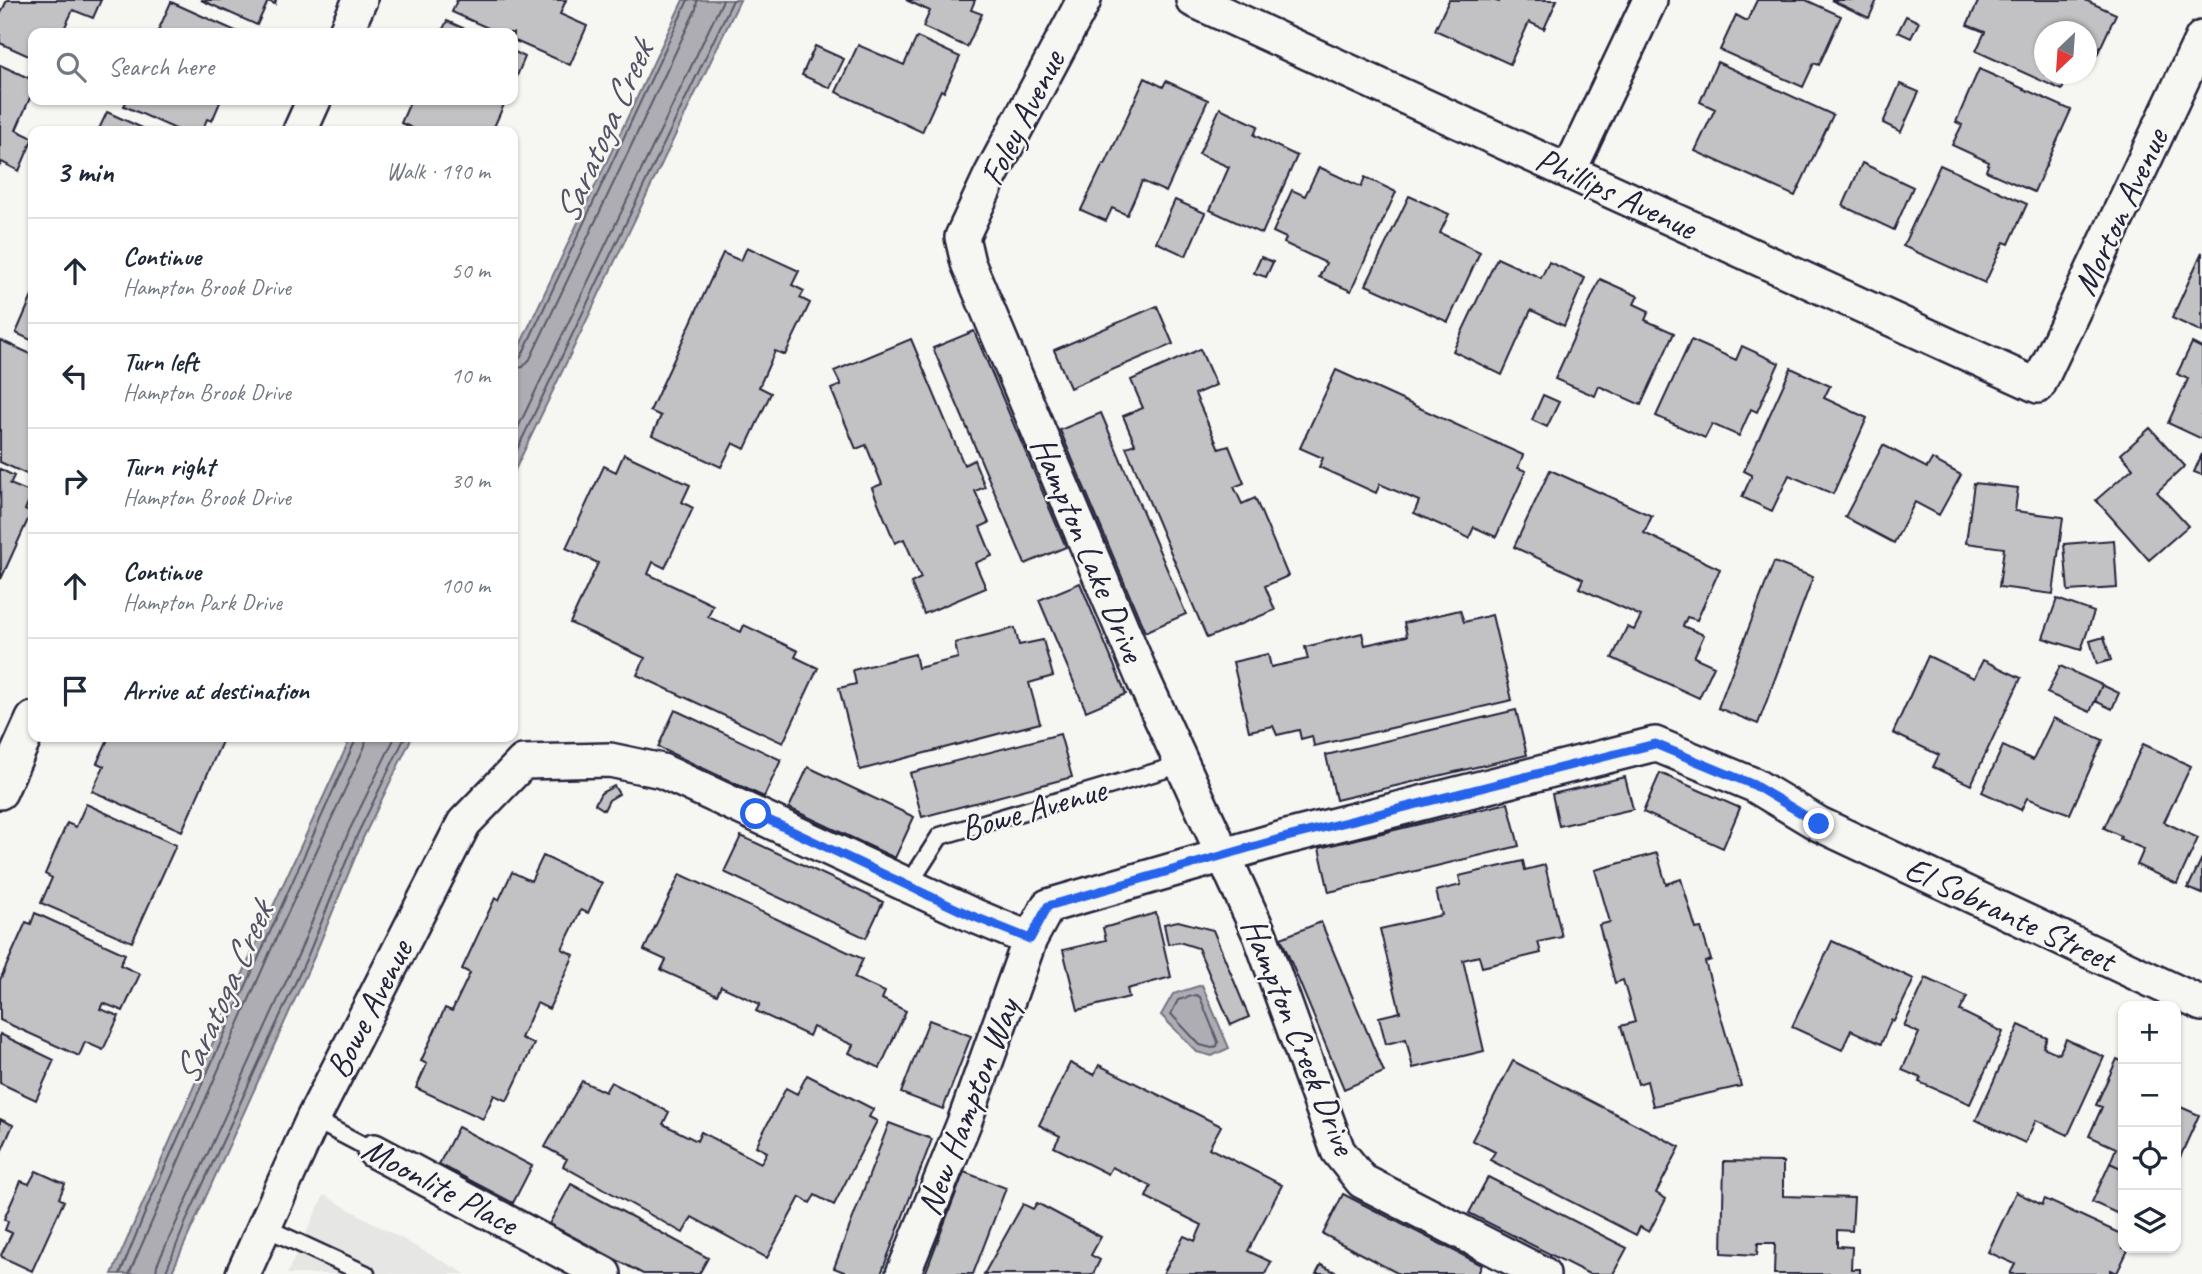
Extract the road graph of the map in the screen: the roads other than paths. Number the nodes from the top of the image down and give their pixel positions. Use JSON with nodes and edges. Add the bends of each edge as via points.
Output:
{"nodes":[{"id":1,"x":360,"y":0,"type":"edge"},
{"id":2,"x":1084,"y":0,"type":"edge"},
{"id":3,"x":1193,"y":0,"type":"edge"},
{"id":4,"x":1650,"y":0,"type":"edge"},
{"id":5,"x":347,"y":28,"type":"edge"},
{"id":6,"x":2202,"y":38,"type":"edge"},
{"id":7,"x":312,"y":105,"type":"edge"},
{"id":8,"x":302,"y":126,"type":"edge"},
{"id":9,"x":1569,"y":172,"type":"junction"},
{"id":10,"x":962,"y":237,"type":"joint"},
{"id":11,"x":2038,"y":386,"type":"joint"},
{"id":12,"x":28,"y":730,"type":"edge"},
{"id":13,"x":1183,"y":764,"type":"junction"},
{"id":14,"x":0,"y":792,"type":"edge"},
{"id":15,"x":1226,"y":856,"type":"junction"},
{"id":16,"x":908,"y":886,"type":"junction"},
{"id":17,"x":1030,"y":939,"type":"junction"},
{"id":18,"x":2202,"y":1004,"type":"edge"},
{"id":19,"x":313,"y":1119,"type":"junction"},
{"id":20,"x":374,"y":1151,"type":"joint"},
{"id":21,"x":264,"y":1227,"type":"junction"},
{"id":22,"x":243,"y":1274,"type":"edge"},
{"id":23,"x":366,"y":1274,"type":"edge"},
{"id":24,"x":604,"y":1274,"type":"edge"},
{"id":25,"x":903,"y":1274,"type":"edge"},
{"id":26,"x":1544,"y":1274,"type":"edge"}],
"edges":[{"from":1,"to":5,"type":"street"},
{"from":2,"to":10,"type":"street","name":"Foley Avenue"},
{"from":3,"to":9,"type":"street","name":"Phillips Avenue"},
{"from":4,"to":9,"type":"street"},
{"from":6,"to":11,"type":"street","name":"Morton Avenue"},
{"from":7,"to":8,"type":"street"},
{"from":9,"to":11,"type":"street","name":"Phillips Avenue"},
{"from":10,"to":13,"type":"street","name":"Hampton Lake Drive","via":[[977,285]]},
{"from":12,"to":14,"type":"street"},
{"from":13,"to":15,"type":"street","name":"Hampton Lake Drive"},
{"from":13,"to":16,"type":"lane","name":"Bowe Avenue","via":[[940,836]]},
{"from":15,"to":17,"type":"street","name":"New Hampton Way","via":[[1048,906]]},
{"from":15,"to":18,"type":"street","name":"El Sobrante Street","via":[[1655,744],[1754,785],[1819,824]]},
{"from":15,"to":26,"type":"street","name":"Hampton Creek Drive","via":[[1338,1151],[1362,1181]]},
{"from":16,"to":17,"type":"street"},
{"from":16,"to":19,"type":"street","name":"Bowe Avenue","via":[[662,771],[610,760],[523,762],[464,823]]},
{"from":17,"to":25,"type":"street","name":"New Hampton Way","via":[[964,1123]]},
{"from":19,"to":20,"type":"lane","name":"Moonlite Place"},
{"from":19,"to":21,"type":"street","name":"Bowe Avenue"},
{"from":20,"to":24,"type":"street","name":"Moonlite Place"},
{"from":21,"to":22,"type":"street","name":"Bowe Avenue"},
{"from":21,"to":23,"type":"lane"}]}
